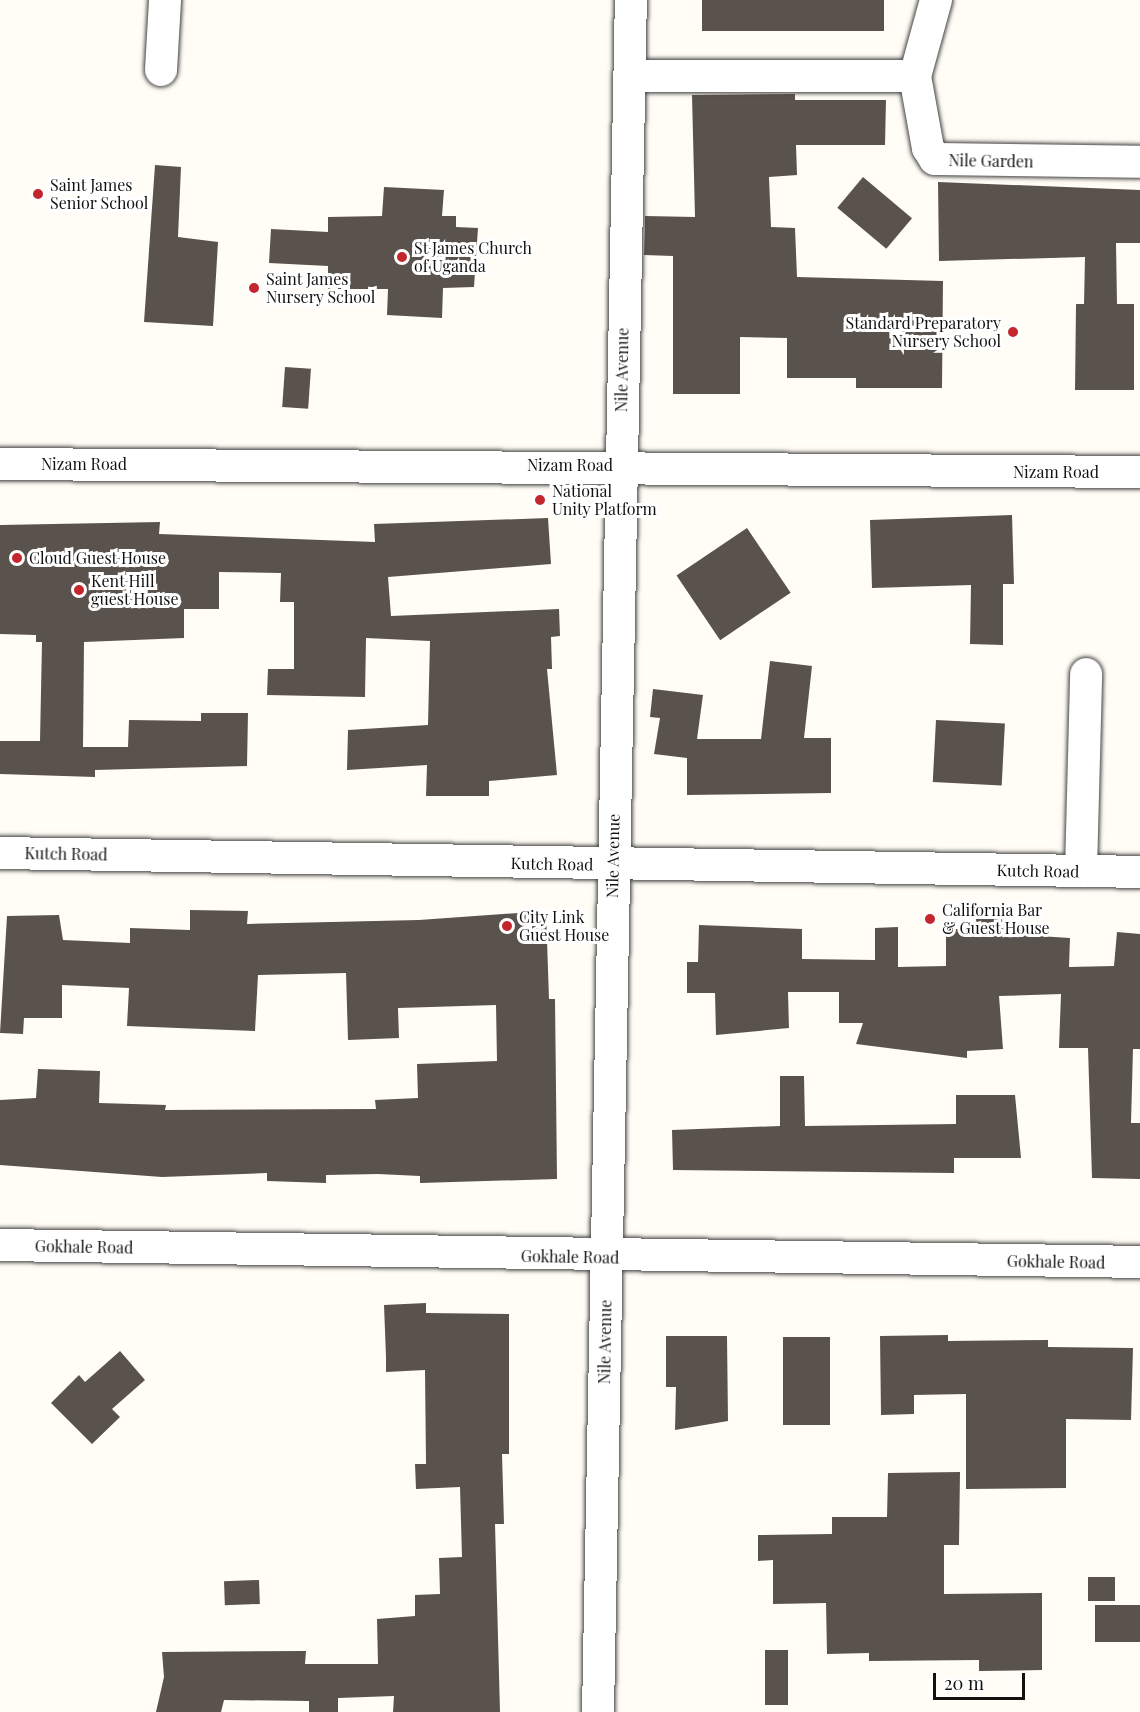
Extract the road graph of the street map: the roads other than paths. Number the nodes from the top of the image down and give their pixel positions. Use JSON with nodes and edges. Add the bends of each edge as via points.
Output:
{"nodes":[{"id":1,"x":165,"y":0,"type":"edge"},
{"id":2,"x":631,"y":0,"type":"edge"},
{"id":3,"x":936,"y":0,"type":"edge"},
{"id":4,"x":161,"y":70,"type":"dead end"},
{"id":5,"x":629,"y":76,"type":"junction"},
{"id":6,"x":915,"y":76,"type":"junction"},
{"id":7,"x":1140,"y":162,"type":"edge"},
{"id":8,"x":0,"y":464,"type":"edge"},
{"id":9,"x":620,"y":465,"type":"junction"},
{"id":10,"x":1140,"y":472,"type":"edge"},
{"id":11,"x":1086,"y":674,"type":"dead end"},
{"id":12,"x":0,"y":853,"type":"edge"},
{"id":13,"x":613,"y":865,"type":"junction"},
{"id":14,"x":1081,"y":871,"type":"junction"},
{"id":15,"x":1140,"y":872,"type":"edge"},
{"id":16,"x":0,"y":1245,"type":"edge"},
{"id":17,"x":607,"y":1258,"type":"junction"},
{"id":18,"x":1140,"y":1262,"type":"edge"},
{"id":19,"x":598,"y":1712,"type":"edge"}],
"edges":[{"from":1,"to":4,"type":"street"},
{"from":2,"to":5,"type":"street","name":"Nile Avenue"},
{"from":3,"to":6,"type":"street","name":"Nile Garden"},
{"from":5,"to":6,"type":"street"},
{"from":5,"to":9,"type":"street","name":"Nile Avenue"},
{"from":6,"to":7,"type":"street","name":"Nile Garden","via":[[928,148],[935,159]]},
{"from":8,"to":9,"type":"street","name":"Nizam Road"},
{"from":9,"to":10,"type":"street","name":"Nizam Road"},
{"from":9,"to":13,"type":"street","name":"Nile Avenue"},
{"from":11,"to":14,"type":"street"},
{"from":12,"to":13,"type":"street","name":"Kutch Road"},
{"from":13,"to":14,"type":"street","name":"Kutch Road"},
{"from":13,"to":17,"type":"street","name":"Nile Avenue"},
{"from":14,"to":15,"type":"street","name":"Kutch Road"},
{"from":16,"to":17,"type":"street","name":"Gokhale Road"},
{"from":17,"to":18,"type":"street","name":"Gokhale Road"},
{"from":17,"to":19,"type":"street","name":"Nile Avenue"}]}
